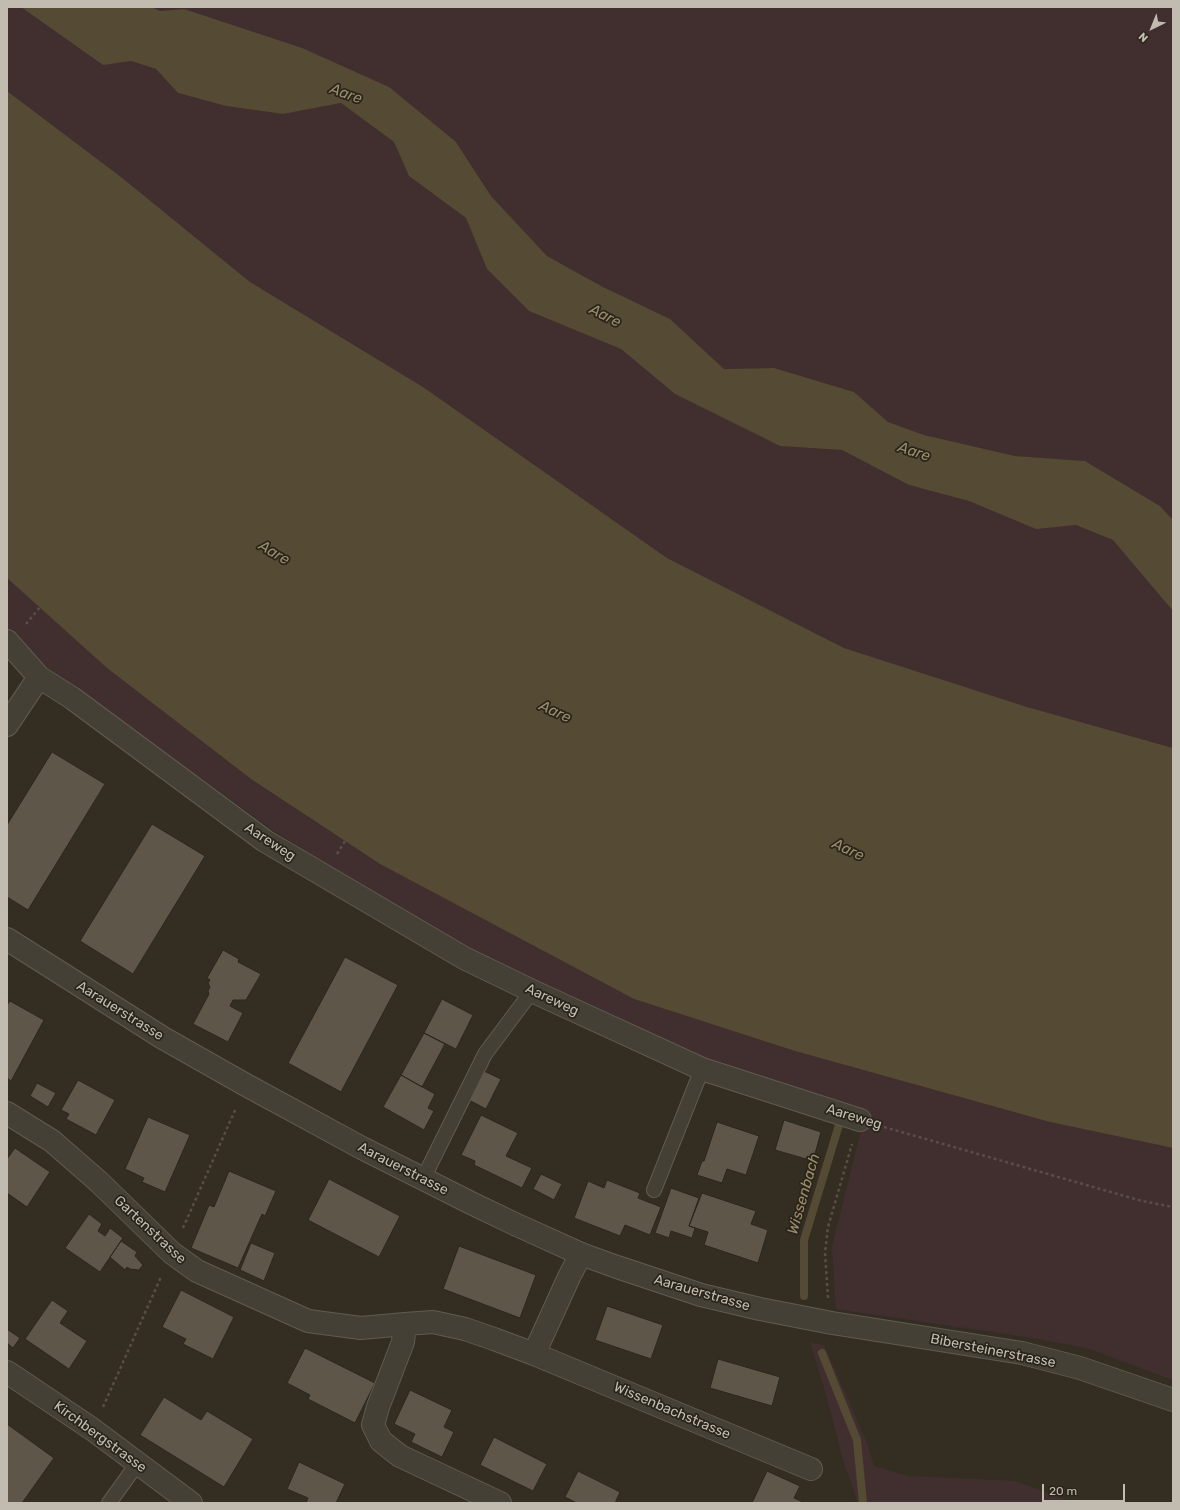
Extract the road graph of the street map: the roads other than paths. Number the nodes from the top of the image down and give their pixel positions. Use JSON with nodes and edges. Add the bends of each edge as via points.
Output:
{"nodes":[{"id":1,"x":7,"y":641,"type":"edge"},
{"id":2,"x":39,"y":676,"type":"junction"},
{"id":3,"x":7,"y":725,"type":"edge"},
{"id":4,"x":7,"y":940,"type":"edge"},
{"id":5,"x":532,"y":992,"type":"junction"},
{"id":6,"x":702,"y":1069,"type":"junction"},
{"id":7,"x":7,"y":1113,"type":"edge"},
{"id":8,"x":860,"y":1120,"type":"road end"},
{"id":9,"x":423,"y":1179,"type":"junction"},
{"id":10,"x":654,"y":1190,"type":"dead end"},
{"id":11,"x":581,"y":1254,"type":"junction"},
{"id":12,"x":829,"y":1323,"type":"joint"},
{"id":13,"x":405,"y":1324,"type":"junction"},
{"id":14,"x":534,"y":1354,"type":"junction"},
{"id":15,"x":7,"y":1372,"type":"edge"},
{"id":16,"x":1173,"y":1400,"type":"edge"},
{"id":17,"x":137,"y":1464,"type":"junction"},
{"id":18,"x":811,"y":1469,"type":"dead end"},
{"id":19,"x":109,"y":1503,"type":"edge"},
{"id":20,"x":191,"y":1503,"type":"edge"},
{"id":21,"x":500,"y":1503,"type":"edge"}],
"edges":[{"from":1,"to":2,"type":"street","name":"Aareweg"},
{"from":2,"to":3,"type":"street"},
{"from":2,"to":5,"type":"street","name":"Aareweg","via":[[265,841],[464,958]]},
{"from":4,"to":9,"type":"street","name":"Aarauerstrasse","via":[[164,1038]]},
{"from":5,"to":6,"type":"street","name":"Aareweg"},
{"from":5,"to":9,"type":"lane","via":[[485,1054]]},
{"from":6,"to":8,"type":"street","name":"Aareweg"},
{"from":6,"to":10,"type":"lane"},
{"from":7,"to":13,"type":"street","name":"Gartenstrasse","via":[[52,1141],[99,1182],[172,1254],[197,1271],[308,1321],[362,1328]]},
{"from":9,"to":11,"type":"street","name":"Aarauerstrasse"},
{"from":11,"to":12,"type":"street","name":"Aarauerstrasse","via":[[701,1294]]},
{"from":11,"to":14,"type":"street"},
{"from":12,"to":16,"type":"street","name":"Bibersteinerstrasse","via":[[1022,1353],[1080,1368]]},
{"from":13,"to":14,"type":"street","name":"Wissenbachstrasse","via":[[433,1322],[452,1326]]},
{"from":13,"to":21,"type":"street","via":[[403,1342],[373,1425],[380,1441],[400,1456]]},
{"from":14,"to":18,"type":"street","name":"Wissenbachstrasse"},
{"from":15,"to":17,"type":"street","name":"Kirchbergstrasse","via":[[92,1429]]},
{"from":17,"to":19,"type":"lane"},
{"from":17,"to":20,"type":"street","name":"Kirchbergstrasse"}]}
